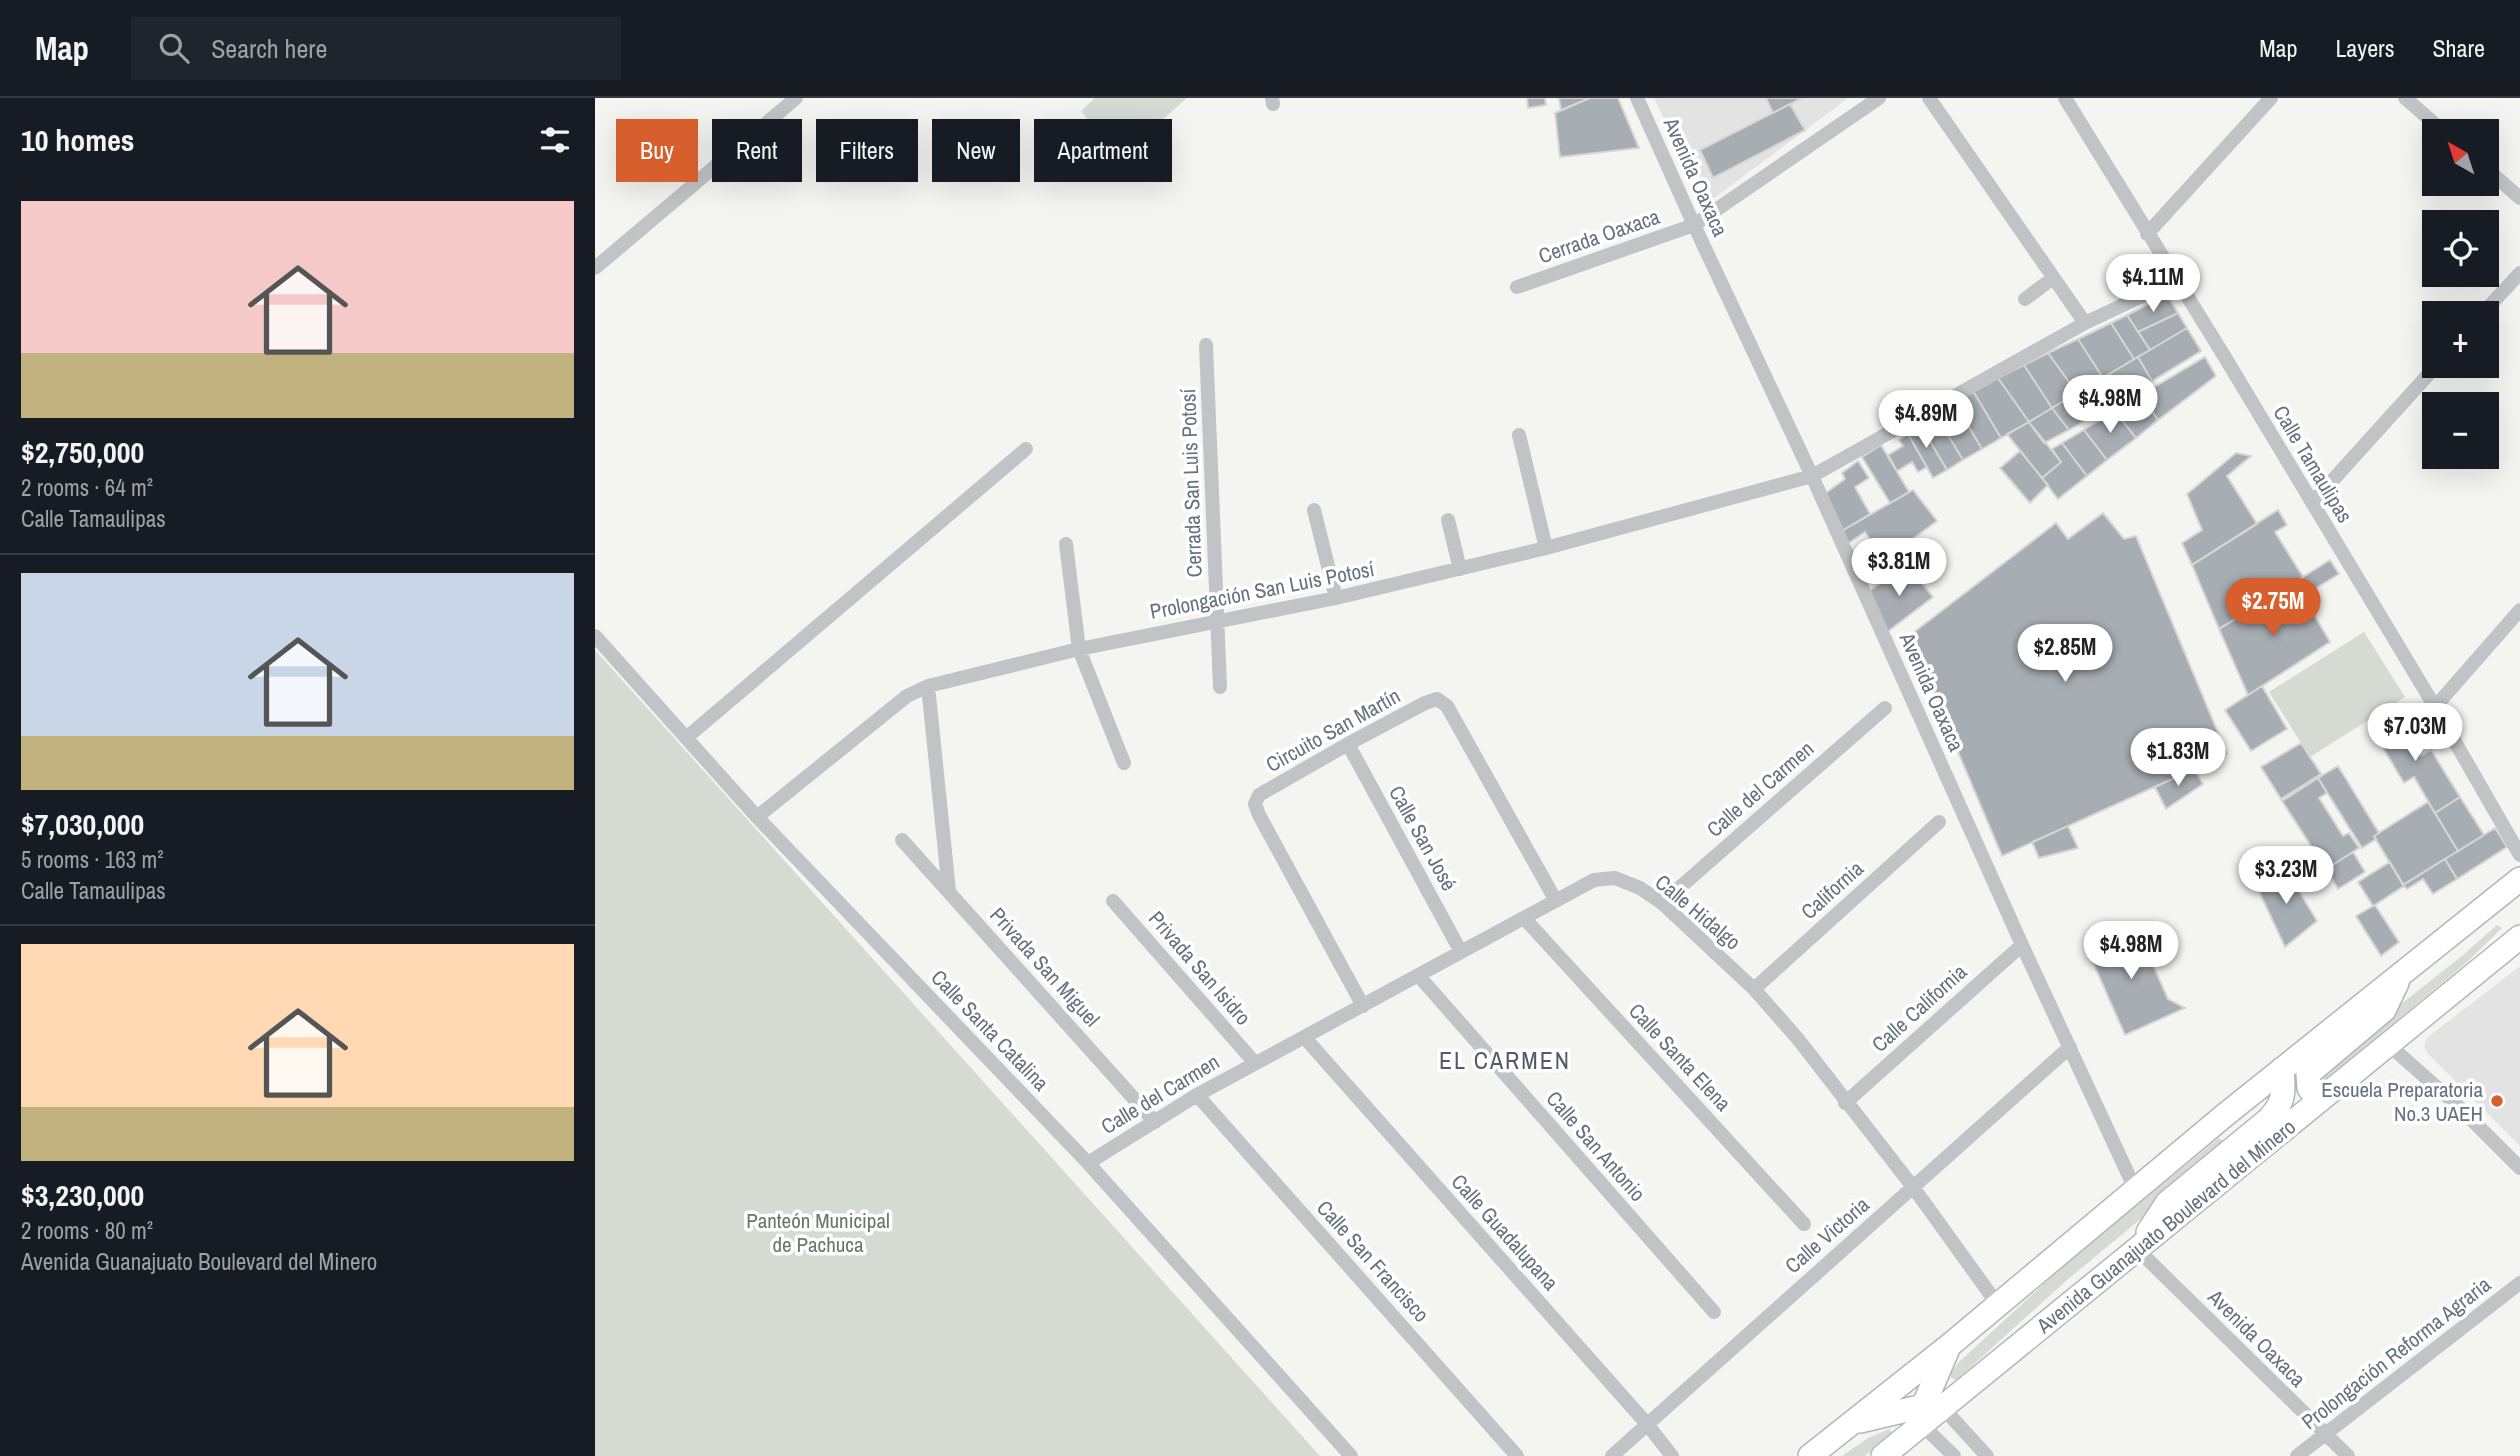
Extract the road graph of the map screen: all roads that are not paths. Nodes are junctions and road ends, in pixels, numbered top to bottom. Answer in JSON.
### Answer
{"nodes":[{"id":1,"x":796,"y":98,"type":"edge"},
{"id":2,"x":1637,"y":98,"type":"edge"},
{"id":3,"x":1879,"y":98,"type":"edge"},
{"id":4,"x":1929,"y":98,"type":"edge"},
{"id":5,"x":2064,"y":98,"type":"edge"},
{"id":6,"x":2271,"y":98,"type":"edge"},
{"id":7,"x":2405,"y":98,"type":"edge"},
{"id":8,"x":2429,"y":119,"type":"edge"},
{"id":9,"x":2499,"y":180,"type":"edge"},
{"id":10,"x":2520,"y":198,"type":"edge"},
{"id":11,"x":1694,"y":225,"type":"junction"},
{"id":12,"x":2147,"y":234,"type":"junction"},
{"id":13,"x":595,"y":268,"type":"edge"},
{"id":14,"x":2520,"y":273,"type":"edge"},
{"id":15,"x":2053,"y":278,"type":"junction"},
{"id":16,"x":2176,"y":280,"type":"junction"},
{"id":17,"x":1517,"y":287,"type":"dead end"},
{"id":18,"x":2025,"y":299,"type":"dead end"},
{"id":19,"x":2494,"y":301,"type":"edge"},
{"id":20,"x":2085,"y":323,"type":"junction"},
{"id":21,"x":1206,"y":345,"type":"dead end"},
{"id":22,"x":2425,"y":378,"type":"edge"},
{"id":23,"x":1519,"y":435,"type":"dead end"},
{"id":24,"x":1026,"y":449,"type":"dead end"},
{"id":25,"x":1812,"y":476,"type":"junction"},
{"id":26,"x":2312,"y":503,"type":"junction"},
{"id":27,"x":1314,"y":510,"type":"dead end"},
{"id":28,"x":1448,"y":520,"type":"dead end"},
{"id":29,"x":1066,"y":544,"type":"dead end"},
{"id":30,"x":1546,"y":548,"type":"junction"},
{"id":31,"x":1460,"y":569,"type":"junction"},
{"id":32,"x":1336,"y":598,"type":"junction"},
{"id":33,"x":2520,"y":610,"type":"edge"},
{"id":34,"x":1217,"y":620,"type":"junction"},
{"id":35,"x":595,"y":636,"type":"edge"},
{"id":36,"x":1079,"y":649,"type":"junction"},
{"id":37,"x":928,"y":686,"type":"junction"},
{"id":38,"x":1220,"y":687,"type":"dead end"},
{"id":39,"x":2435,"y":707,"type":"junction"},
{"id":40,"x":1885,"y":708,"type":"dead end"},
{"id":41,"x":687,"y":738,"type":"junction"},
{"id":42,"x":1348,"y":744,"type":"junction"},
{"id":43,"x":1124,"y":763,"type":"dead end"},
{"id":44,"x":757,"y":817,"type":"junction"},
{"id":45,"x":1939,"y":822,"type":"dead end"},
{"id":46,"x":902,"y":841,"type":"dead end"},
{"id":47,"x":2520,"y":855,"type":"edge"},
{"id":48,"x":2520,"y":878,"type":"edge"},
{"id":49,"x":949,"y":891,"type":"junction"},
{"id":50,"x":1113,"y":901,"type":"dead end"},
{"id":51,"x":1556,"y":901,"type":"junction"},
{"id":52,"x":1662,"y":903,"type":"junction"},
{"id":53,"x":1524,"y":918,"type":"junction"},
{"id":54,"x":2520,"y":937,"type":"edge"},
{"id":55,"x":2022,"y":945,"type":"junction"},
{"id":56,"x":1461,"y":952,"type":"junction"},
{"id":57,"x":2402,"y":974,"type":"junction"},
{"id":58,"x":1418,"y":975,"type":"junction"},
{"id":59,"x":1754,"y":989,"type":"junction"},
{"id":60,"x":1363,"y":1006,"type":"junction"},
{"id":61,"x":1305,"y":1038,"type":"junction"},
{"id":62,"x":2389,"y":1045,"type":"junction"},
{"id":63,"x":2070,"y":1047,"type":"junction"},
{"id":64,"x":1255,"y":1063,"type":"junction"},
{"id":65,"x":2274,"y":1089,"type":"junction"},
{"id":66,"x":1197,"y":1095,"type":"junction"},
{"id":67,"x":2321,"y":1096,"type":"junction"},
{"id":68,"x":1845,"y":1103,"type":"junction"},
{"id":69,"x":2225,"y":1115,"type":"junction"},
{"id":70,"x":1156,"y":1122,"type":"junction"},
{"id":71,"x":2235,"y":1148,"type":"junction"},
{"id":72,"x":1088,"y":1163,"type":"junction"},
{"id":73,"x":2520,"y":1168,"type":"edge"},
{"id":74,"x":1913,"y":1187,"type":"junction"},
{"id":75,"x":2135,"y":1189,"type":"junction"},
{"id":76,"x":1804,"y":1224,"type":"dead end"},
{"id":77,"x":2137,"y":1249,"type":"junction"},
{"id":78,"x":2520,"y":1283,"type":"edge"},
{"id":79,"x":1999,"y":1305,"type":"junction"},
{"id":80,"x":1714,"y":1312,"type":"dead end"},
{"id":81,"x":1950,"y":1345,"type":"junction"},
{"id":82,"x":1928,"y":1412,"type":"junction"},
{"id":83,"x":1851,"y":1423,"type":"junction"},
{"id":84,"x":1647,"y":1424,"type":"junction"},
{"id":85,"x":2325,"y":1434,"type":"junction"},
{"id":86,"x":1351,"y":1456,"type":"edge"},
{"id":87,"x":1517,"y":1456,"type":"edge"},
{"id":88,"x":1612,"y":1456,"type":"edge"},
{"id":89,"x":1672,"y":1456,"type":"edge"},
{"id":90,"x":1810,"y":1456,"type":"edge"},
{"id":91,"x":1883,"y":1456,"type":"edge"},
{"id":92,"x":1954,"y":1456,"type":"edge"},
{"id":93,"x":1987,"y":1456,"type":"edge"},
{"id":94,"x":2297,"y":1456,"type":"edge"},
{"id":95,"x":2348,"y":1456,"type":"edge"}],
"edges":[{"from":1,"to":13,"type":"street"},
{"from":2,"to":11,"type":"street","name":"Avenida Oaxaca"},
{"from":3,"to":11,"type":"street","name":"Cerrada Oaxaca"},
{"from":4,"to":15,"type":"street"},
{"from":5,"to":12,"type":"street","name":"Calle Tamaulipas"},
{"from":6,"to":12,"type":"street"},
{"from":7,"to":8,"type":"street"},
{"from":9,"to":10,"type":"street"},
{"from":11,"to":17,"type":"street","name":"Cerrada Oaxaca"},
{"from":11,"to":25,"type":"street","name":"Avenida Oaxaca"},
{"from":12,"to":16,"type":"street","name":"Calle Tamaulipas"},
{"from":14,"to":19,"type":"street"},
{"from":15,"to":18,"type":"street"},
{"from":15,"to":20,"type":"street"},
{"from":16,"to":20,"type":"street","name":"Prolongación San Luis Potosí"},
{"from":16,"to":26,"type":"street","name":"Calle Tamaulipas"},
{"from":20,"to":25,"type":"street","name":"Prolongación San Luis Potosí"},
{"from":21,"to":34,"type":"street","name":"Cerrada San Luis Potosí"},
{"from":22,"to":26,"type":"street"},
{"from":23,"to":30,"type":"street"},
{"from":24,"to":41,"type":"street"},
{"from":25,"to":30,"type":"street","name":"Prolongación San Luis Potosí"},
{"from":25,"to":55,"type":"street","name":"Avenida Oaxaca"},
{"from":26,"to":39,"type":"street","name":"Calle Tamaulipas"},
{"from":27,"to":32,"type":"street"},
{"from":28,"to":31,"type":"street"},
{"from":29,"to":36,"type":"street"},
{"from":30,"to":31,"type":"street","name":"Prolongación San Luis Potosí"},
{"from":31,"to":32,"type":"street","name":"Prolongación San Luis Potosí"},
{"from":32,"to":34,"type":"street","name":"Prolongación San Luis Potosí"},
{"from":33,"to":39,"type":"street"},
{"from":34,"to":36,"type":"street","name":"Prolongación San Luis Potosí"},
{"from":34,"to":38,"type":"street","name":"Cerrada San Luis Potosí"},
{"from":35,"to":41,"type":"street","name":"Calle Santa Catalina"},
{"from":36,"to":37,"type":"street","name":"Prolongación San Luis Potosí"},
{"from":36,"to":43,"type":"street"},
{"from":37,"to":44,"type":"street","name":"Prolongación San Luis Potosí"},
{"from":37,"to":49,"type":"street"},
{"from":39,"to":47,"type":"street","name":"Calle Tamaulipas"},
{"from":40,"to":52,"type":"street","name":"Calle del Carmen"},
{"from":41,"to":44,"type":"street","name":"Calle Santa Catalina"},
{"from":42,"to":51,"type":"street","name":"Circuito San Martín"},
{"from":42,"to":56,"type":"street","name":"Calle San José"},
{"from":42,"to":60,"type":"street","name":"Circuito San Martín"},
{"from":44,"to":72,"type":"street","name":"Calle Santa Catalina"},
{"from":45,"to":59,"type":"street","name":"California"},
{"from":46,"to":49,"type":"street","name":"Privada San Miguel"},
{"from":48,"to":57,"type":"main road"},
{"from":49,"to":70,"type":"street","name":"Privada San Miguel"},
{"from":50,"to":64,"type":"street","name":"Privada San Isidro"},
{"from":51,"to":52,"type":"street","name":"Calle Hidalgo"},
{"from":51,"to":53,"type":"street","name":"Calle Hidalgo"},
{"from":52,"to":59,"type":"street","name":"Calle Hidalgo"},
{"from":53,"to":56,"type":"street","name":"Calle Hidalgo"},
{"from":53,"to":76,"type":"street","name":"Calle Santa Elena"},
{"from":54,"to":62,"type":"main road","name":"Avenida Guanajuato Boulevard del Minero"},
{"from":55,"to":63,"type":"street","name":"Avenida Oaxaca"},
{"from":55,"to":68,"type":"street","name":"Calle California"},
{"from":56,"to":58,"type":"street","name":"Calle Hidalgo"},
{"from":57,"to":65,"type":"main road"},
{"from":57,"to":67,"type":"main road"},
{"from":58,"to":60,"type":"street","name":"Calle Hidalgo"},
{"from":58,"to":80,"type":"street","name":"Calle San Antonio"},
{"from":59,"to":68,"type":"street","name":"Calle Hidalgo"},
{"from":60,"to":61,"type":"street","name":"Calle Hidalgo"},
{"from":61,"to":64,"type":"street","name":"Calle Hidalgo"},
{"from":61,"to":84,"type":"street","name":"Calle Guadalupana"},
{"from":62,"to":67,"type":"main road","name":"Avenida Guanajuato Boulevard del Minero"},
{"from":62,"to":73,"type":"street"},
{"from":63,"to":74,"type":"street","name":"Calle Victoria"},
{"from":63,"to":75,"type":"street","name":"Avenida Oaxaca"},
{"from":64,"to":66,"type":"street","name":"Calle del Carmen"},
{"from":65,"to":67,"type":"main road"},
{"from":65,"to":69,"type":"main road"},
{"from":65,"to":71,"type":"main road"},
{"from":66,"to":70,"type":"street","name":"Calle del Carmen"},
{"from":66,"to":87,"type":"street","name":"Calle San Francisco"},
{"from":67,"to":77,"type":"main road","name":"Avenida Guanajuato Boulevard del Minero"},
{"from":68,"to":74,"type":"street","name":"Calle Hidalgo"},
{"from":69,"to":71,"type":"main road"},
{"from":69,"to":75,"type":"main road"},
{"from":70,"to":72,"type":"street","name":"Calle del Carmen"},
{"from":71,"to":77,"type":"main road"},
{"from":72,"to":86,"type":"street","name":"Calle Santa Catalina"},
{"from":74,"to":79,"type":"street","name":"Calle Hidalgo"},
{"from":74,"to":84,"type":"street","name":"Calle Victoria"},
{"from":75,"to":79,"type":"main road"},
{"from":77,"to":82,"type":"main road","name":"Avenida Guanajuato Boulevard del Minero"},
{"from":77,"to":85,"type":"street","name":"Avenida Oaxaca"},
{"from":78,"to":85,"type":"street","name":"Prolongación Reforma Agraria"},
{"from":79,"to":81,"type":"main road"},
{"from":81,"to":82,"type":"main road"},
{"from":81,"to":83,"type":"main road"},
{"from":82,"to":83,"type":"main road"},
{"from":82,"to":91,"type":"main road","name":"Avenida Guanajuato Boulevard del Minero"},
{"from":82,"to":92,"type":"street"},
{"from":82,"to":93,"type":"street"},
{"from":83,"to":90,"type":"main road"},
{"from":84,"to":88,"type":"street","name":"Calle Victoria"},
{"from":84,"to":89,"type":"street","name":"Calle Guadalupana"},
{"from":85,"to":94,"type":"street","name":"Prolongación Reforma Agraria"},
{"from":85,"to":95,"type":"street","name":"Avenida Oaxaca"}]}
